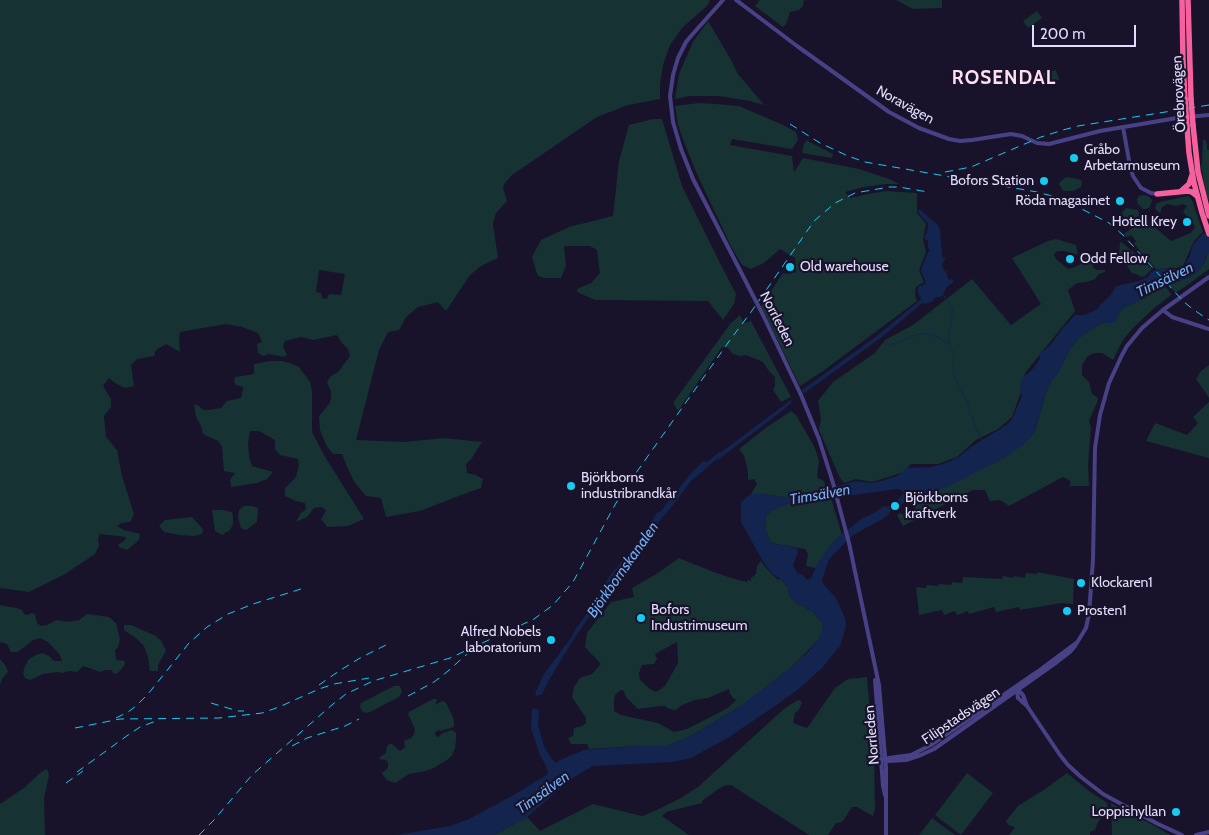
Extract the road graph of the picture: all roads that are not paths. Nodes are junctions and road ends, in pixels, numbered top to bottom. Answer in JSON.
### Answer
{"nodes":[{"id":1,"x":723,"y":0,"type":"edge"},
{"id":2,"x":736,"y":0,"type":"edge"},
{"id":3,"x":1182,"y":0,"type":"edge"},
{"id":4,"x":1188,"y":0,"type":"edge"},
{"id":5,"x":1188,"y":99,"type":"junction"},
{"id":6,"x":1209,"y":115,"type":"edge"},
{"id":7,"x":1190,"y":126,"type":"junction"},
{"id":8,"x":1123,"y":127,"type":"junction"},
{"id":9,"x":1192,"y":173,"type":"junction"},
{"id":10,"x":1181,"y":191,"type":"junction"},
{"id":11,"x":1157,"y":194,"type":"joint"},
{"id":12,"x":1200,"y":196,"type":"junction"},
{"id":13,"x":1209,"y":202,"type":"edge"},
{"id":14,"x":1209,"y":216,"type":"edge"},
{"id":15,"x":1209,"y":234,"type":"edge"},
{"id":16,"x":1209,"y":277,"type":"edge"},
{"id":17,"x":1163,"y":310,"type":"junction"},
{"id":18,"x":1209,"y":329,"type":"edge"},
{"id":19,"x":1015,"y":689,"type":"junction"},
{"id":20,"x":884,"y":760,"type":"junction"},
{"id":21,"x":1209,"y":832,"type":"edge"},
{"id":22,"x":886,"y":835,"type":"edge"},
{"id":23,"x":1182,"y":835,"type":"edge"},
{"id":24,"x":1196,"y":835,"type":"edge"}],
"edges":[{"from":1,"to":20,"type":"street","name":"Norrleden"},
{"from":2,"to":8,"type":"street","name":"Noravägen"},
{"from":3,"to":5,"type":"highway","name":"Örebrovägen"},
{"from":4,"to":5,"type":"highway","name":"Örebrovägen"},
{"from":5,"to":7,"type":"highway","name":"Örebrovägen","bridge":true},
{"from":6,"to":8,"type":"street","name":"Noravägen"},
{"from":7,"to":9,"type":"highway","name":"Örebrovägen"},
{"from":7,"to":12,"type":"highway","name":"Örebrovägen"},
{"from":8,"to":11,"type":"street"},
{"from":9,"to":10,"type":"highway"},
{"from":9,"to":12,"type":"highway","name":"Örebrovägen"},
{"from":10,"to":11,"type":"highway"},
{"from":10,"to":12,"type":"highway"},
{"from":12,"to":13,"type":"highway"},
{"from":12,"to":14,"type":"highway","name":"Örebrovägen"},
{"from":12,"to":15,"type":"highway","name":"Örebrovägen"},
{"from":16,"to":17,"type":"street","name":"Filipstadsvägen"},
{"from":17,"to":18,"type":"street"},
{"from":17,"to":19,"type":"street","name":"Filipstadsvägen"},
{"from":19,"to":20,"type":"street","name":"Filipstadsvägen"},
{"from":19,"to":23,"type":"street"},
{"from":20,"to":22,"type":"street","name":"Norrleden"},
{"from":21,"to":24,"type":"street"}]}
